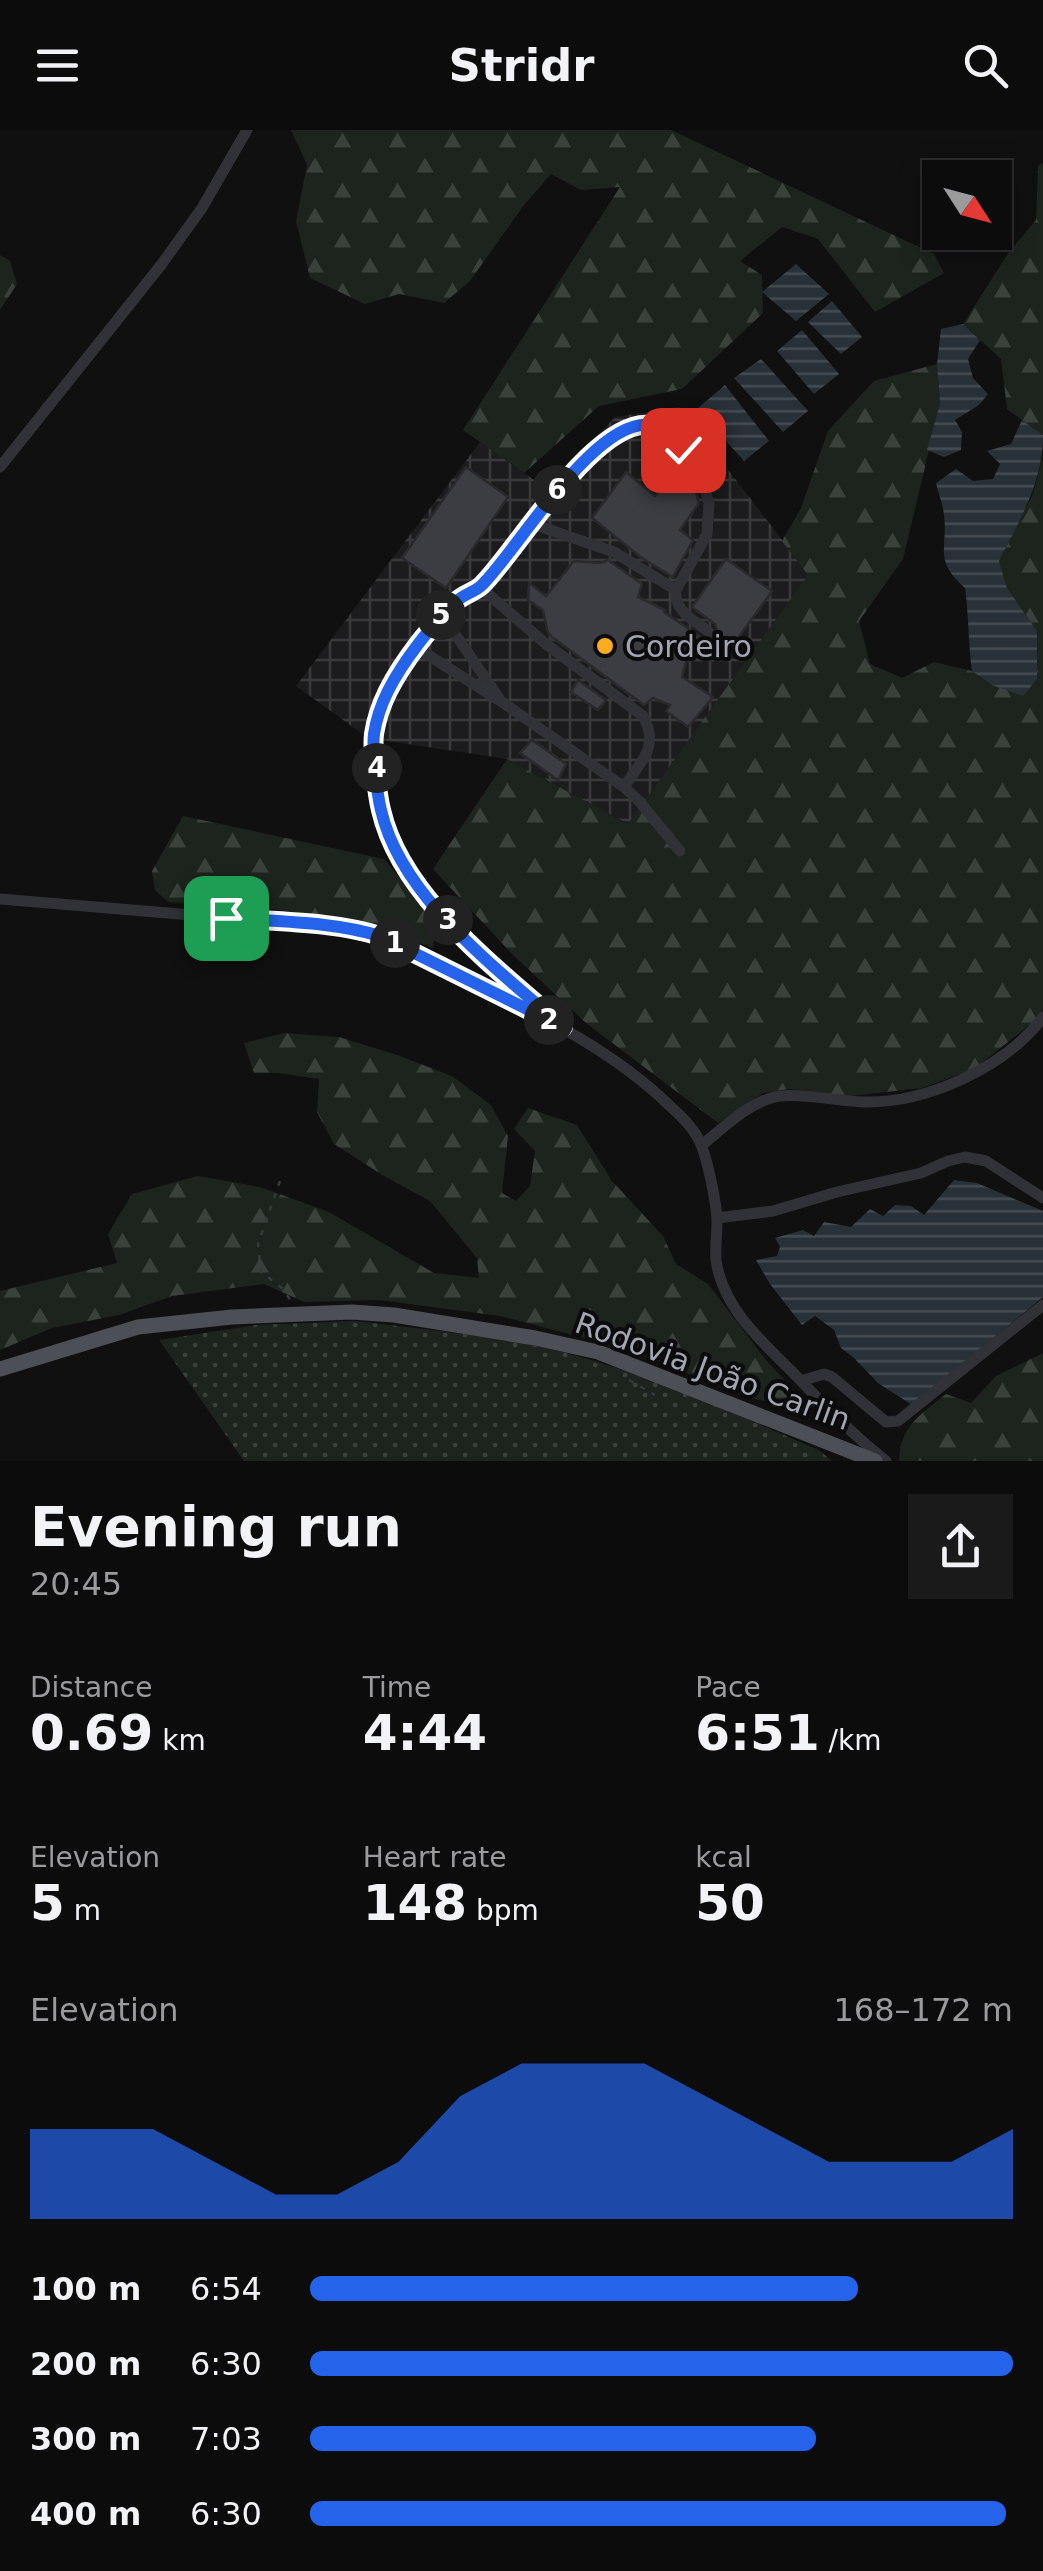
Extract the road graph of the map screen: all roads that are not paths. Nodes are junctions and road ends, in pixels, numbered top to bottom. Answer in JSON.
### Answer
{"nodes":[{"id":1,"x":247,"y":130,"type":"edge"},
{"id":2,"x":0,"y":467,"type":"edge"},
{"id":3,"x":533,"y":524,"type":"junction"},
{"id":4,"x":480,"y":587,"type":"junction"},
{"id":5,"x":676,"y":590,"type":"junction"},
{"id":6,"x":442,"y":614,"type":"junction"},
{"id":7,"x":709,"y":632,"type":"dead end"},
{"id":8,"x":416,"y":648,"type":"junction"},
{"id":9,"x":502,"y":702,"type":"junction"},
{"id":10,"x":624,"y":788,"type":"junction"},
{"id":11,"x":680,"y":850,"type":"dead end"},
{"id":12,"x":0,"y":898,"type":"edge"},
{"id":13,"x":1043,"y":1018,"type":"edge"},
{"id":14,"x":563,"y":1027,"type":"junction"},
{"id":15,"x":702,"y":1146,"type":"junction"},
{"id":16,"x":1043,"y":1198,"type":"edge"},
{"id":17,"x":717,"y":1218,"type":"junction"},
{"id":18,"x":1043,"y":1305,"type":"edge"},
{"id":19,"x":0,"y":1369,"type":"edge"},
{"id":20,"x":801,"y":1381,"type":"junction"},
{"id":21,"x":876,"y":1461,"type":"edge"},
{"id":22,"x":886,"y":1461,"type":"edge"}],
"edges":[{"from":1,"to":2,"type":"street"},
{"from":3,"to":4,"type":"street"},
{"from":3,"to":5,"type":"street"},
{"from":3,"to":5,"type":"street"},
{"from":4,"to":6,"type":"street"},
{"from":4,"to":10,"type":"street"},
{"from":5,"to":7,"type":"street"},
{"from":6,"to":8,"type":"street"},
{"from":6,"to":9,"type":"street"},
{"from":8,"to":9,"type":"street"},
{"from":8,"to":14,"type":"street"},
{"from":9,"to":10,"type":"street"},
{"from":10,"to":11,"type":"street"},
{"from":12,"to":14,"type":"street"},
{"from":13,"to":15,"type":"street"},
{"from":14,"to":15,"type":"street"},
{"from":15,"to":17,"type":"street"},
{"from":16,"to":17,"type":"street"},
{"from":17,"to":20,"type":"street"},
{"from":18,"to":20,"type":"street"},
{"from":19,"to":21,"type":"main road","name":"Rodovia João Carlin"},
{"from":20,"to":22,"type":"street"}]}
